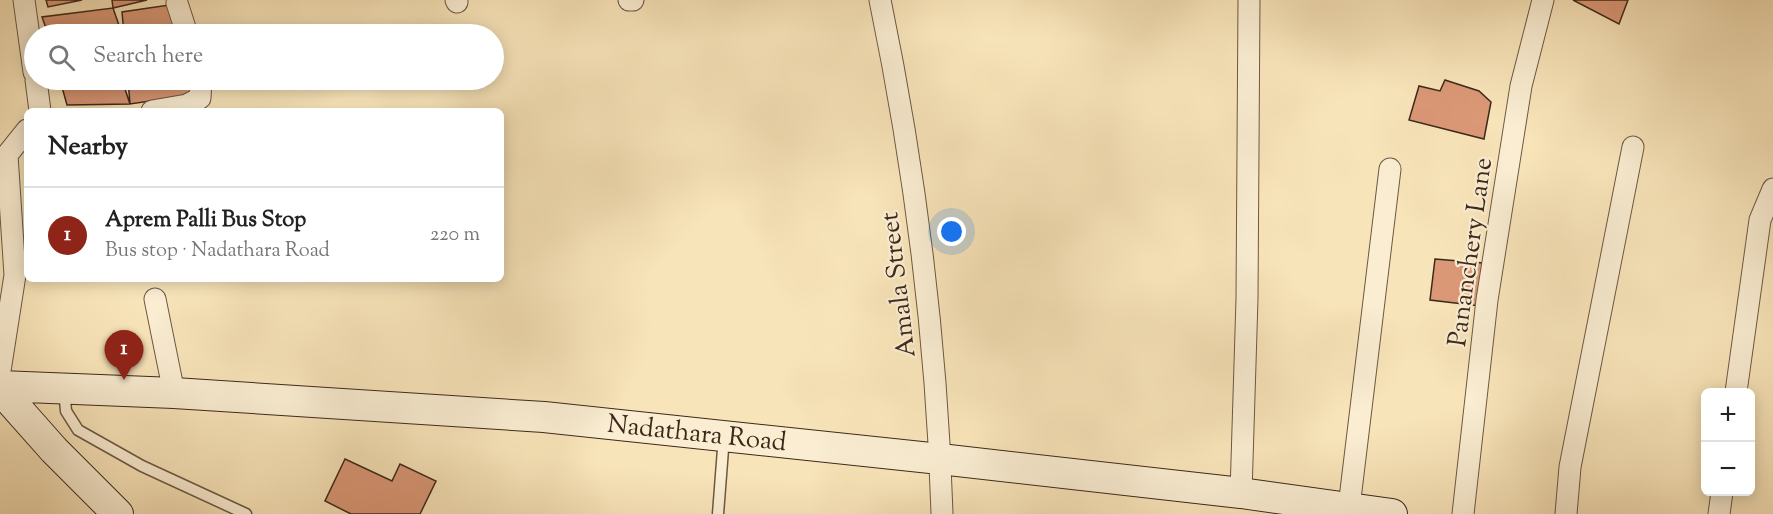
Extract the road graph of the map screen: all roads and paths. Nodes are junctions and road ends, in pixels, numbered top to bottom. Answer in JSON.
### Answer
{"nodes":[{"id":1,"x":24,"y":0,"type":"edge"},
{"id":2,"x":880,"y":0,"type":"edge"},
{"id":3,"x":1249,"y":0,"type":"edge"},
{"id":4,"x":1543,"y":0,"type":"edge"},
{"id":5,"x":177,"y":3,"type":"dead end"},
{"id":6,"x":27,"y":24,"type":"edge"},
{"id":7,"x":184,"y":24,"type":"edge"},
{"id":8,"x":37,"y":90,"type":"edge"},
{"id":9,"x":200,"y":90,"type":"edge"},
{"id":10,"x":40,"y":108,"type":"edge"},
{"id":11,"x":170,"y":108,"type":"edge"},
{"id":12,"x":24,"y":134,"type":"edge"},
{"id":13,"x":1633,"y":147,"type":"dead end"},
{"id":14,"x":1390,"y":169,"type":"dead end"},
{"id":15,"x":1773,"y":189,"type":"edge"},
{"id":16,"x":155,"y":299,"type":"dead end"},
{"id":17,"x":0,"y":371,"type":"edge"},
{"id":18,"x":0,"y":388,"type":"edge"},
{"id":19,"x":1737,"y":388,"type":"edge"},
{"id":20,"x":64,"y":389,"type":"junction"},
{"id":21,"x":174,"y":393,"type":"junction"},
{"id":22,"x":724,"y":435,"type":"junction"},
{"id":23,"x":940,"y":459,"type":"junction"},
{"id":24,"x":1241,"y":493,"type":"junction"},
{"id":25,"x":1721,"y":496,"type":"edge"},
{"id":26,"x":1297,"y":507,"type":"edge"},
{"id":27,"x":1349,"y":507,"type":"junction"},
{"id":28,"x":118,"y":514,"type":"edge"},
{"id":29,"x":246,"y":514,"type":"edge"},
{"id":30,"x":718,"y":514,"type":"edge"},
{"id":31,"x":942,"y":514,"type":"edge"},
{"id":32,"x":1392,"y":514,"type":"edge"},
{"id":33,"x":1463,"y":514,"type":"edge"},
{"id":34,"x":1566,"y":514,"type":"edge"},
{"id":35,"x":1719,"y":514,"type":"edge"}],
"edges":[{"from":1,"to":6,"type":"street"},
{"from":2,"to":23,"type":"street","name":"Amala Street"},
{"from":3,"to":24,"type":"street"},
{"from":4,"to":33,"type":"street","name":"Pananchery Lane"},
{"from":5,"to":7,"type":"street"},
{"from":8,"to":10,"type":"street"},
{"from":9,"to":11,"type":"street"},
{"from":12,"to":17,"type":"street"},
{"from":13,"to":34,"type":"street"},
{"from":14,"to":27,"type":"street"},
{"from":15,"to":19,"type":"street"},
{"from":16,"to":21,"type":"street"},
{"from":18,"to":20,"type":"main road","name":"Nadathara Road"},
{"from":18,"to":28,"type":"main road"},
{"from":20,"to":21,"type":"main road","name":"Nadathara Road"},
{"from":20,"to":29,"type":"lane"},
{"from":21,"to":22,"type":"main road","name":"Nadathara Road"},
{"from":22,"to":23,"type":"main road","name":"Nadathara Road"},
{"from":22,"to":30,"type":"lane"},
{"from":23,"to":24,"type":"main road","name":"Nadathara Road"},
{"from":23,"to":31,"type":"street","name":"Amala Street"},
{"from":24,"to":26,"type":"main road","name":"Nadathara Road"},
{"from":25,"to":35,"type":"street"},
{"from":26,"to":27,"type":"main road","name":"Nadathara Road"},
{"from":27,"to":32,"type":"main road","name":"Nadathara Road"}]}
